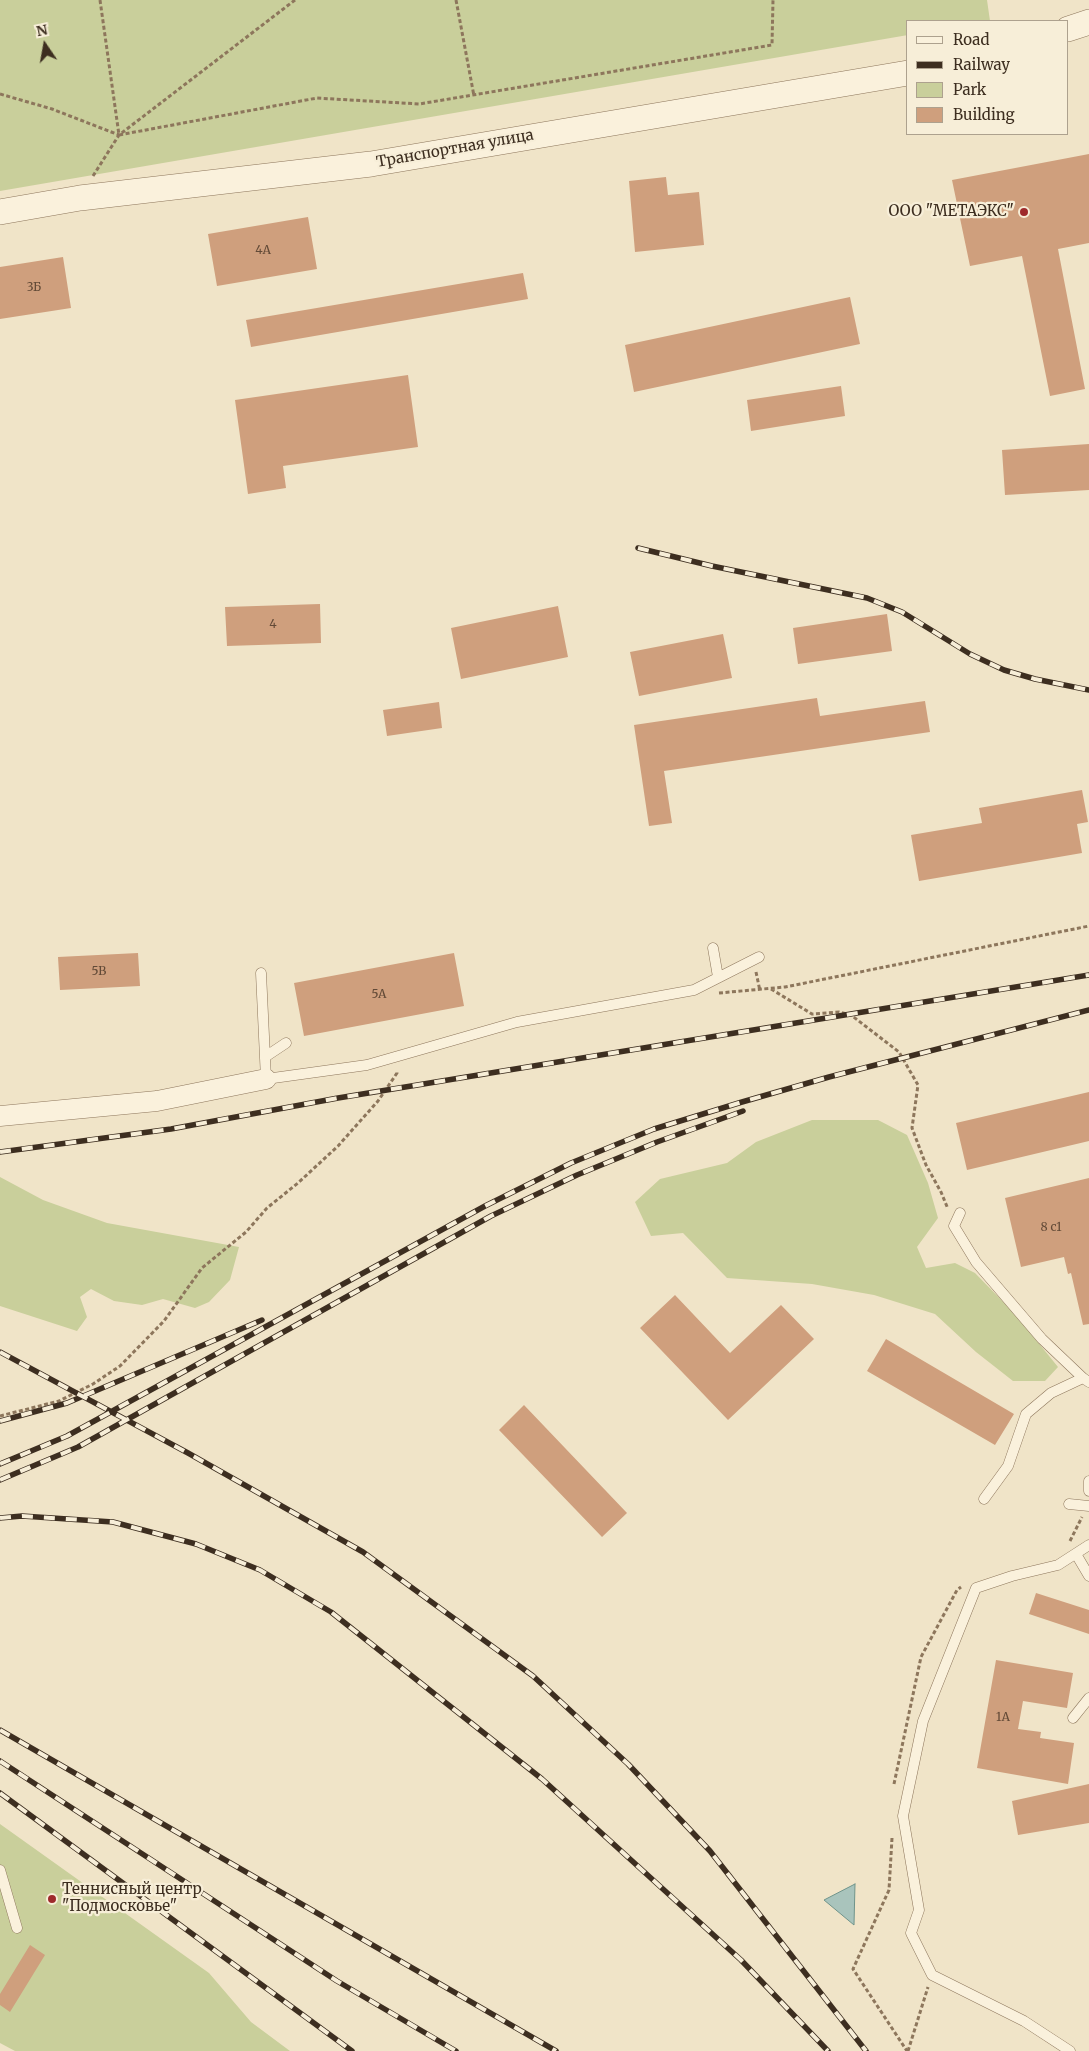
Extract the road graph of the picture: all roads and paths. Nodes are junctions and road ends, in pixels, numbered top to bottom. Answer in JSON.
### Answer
{"nodes":[{"id":1,"x":100,"y":0,"type":"edge"},
{"id":2,"x":295,"y":0,"type":"edge"},
{"id":3,"x":456,"y":0,"type":"edge"},
{"id":4,"x":773,"y":0,"type":"edge"},
{"id":5,"x":1089,"y":22,"type":"edge"},
{"id":6,"x":1069,"y":29,"type":"edge"},
{"id":7,"x":906,"y":73,"type":"edge"},
{"id":8,"x":0,"y":94,"type":"edge"},
{"id":9,"x":474,"y":96,"type":"junction"},
{"id":10,"x":119,"y":135,"type":"junction"},
{"id":11,"x":80,"y":198,"type":"junction"},
{"id":12,"x":0,"y":212,"type":"edge"},
{"id":13,"x":1089,"y":926,"type":"edge"},
{"id":14,"x":713,"y":948,"type":"dead end"},
{"id":15,"x":759,"y":957,"type":"dead end"},
{"id":16,"x":261,"y":973,"type":"dead end"},
{"id":17,"x":718,"y":977,"type":"junction"},
{"id":18,"x":770,"y":989,"type":"junction"},
{"id":19,"x":694,"y":990,"type":"junction"},
{"id":20,"x":286,"y":1043,"type":"dead end"},
{"id":21,"x":397,"y":1056,"type":"junction"},
{"id":22,"x":265,"y":1057,"type":"junction"},
{"id":23,"x":266,"y":1079,"type":"junction"},
{"id":24,"x":0,"y":1116,"type":"edge"},
{"id":25,"x":960,"y":1213,"type":"dead end"},
{"id":26,"x":954,"y":1226,"type":"junction"},
{"id":27,"x":1086,"y":1380,"type":"edge"},
{"id":28,"x":0,"y":1416,"type":"edge"},
{"id":29,"x":1089,"y":1481,"type":"edge"},
{"id":30,"x":1089,"y":1491,"type":"edge"},
{"id":31,"x":984,"y":1499,"type":"dead end"},
{"id":32,"x":1069,"y":1504,"type":"dead end"},
{"id":33,"x":1089,"y":1506,"type":"edge"},
{"id":34,"x":1089,"y":1546,"type":"edge"},
{"id":35,"x":1076,"y":1554,"type":"junction"},
{"id":36,"x":1089,"y":1576,"type":"edge"},
{"id":37,"x":1089,"y":1698,"type":"edge"},
{"id":38,"x":1073,"y":1718,"type":"dead end"},
{"id":39,"x":0,"y":1870,"type":"edge"},
{"id":40,"x":17,"y":1928,"type":"dead end"},
{"id":41,"x":932,"y":1975,"type":"junction"},
{"id":42,"x":908,"y":2051,"type":"edge"},
{"id":43,"x":1070,"y":2051,"type":"edge"}],
"edges":[{"from":1,"to":10,"type":"path"},
{"from":2,"to":10,"type":"path"},
{"from":3,"to":9,"type":"path"},
{"from":4,"to":9,"type":"path"},
{"from":5,"to":6,"type":"street"},
{"from":7,"to":11,"type":"street","name":"Транспортная улица"},
{"from":8,"to":10,"type":"path"},
{"from":9,"to":10,"type":"path"},
{"from":10,"to":11,"type":"path"},
{"from":11,"to":12,"type":"street","name":"Транспортная улица"},
{"from":13,"to":18,"type":"path"},
{"from":14,"to":17,"type":"lane"},
{"from":15,"to":17,"type":"lane"},
{"from":16,"to":22,"type":"lane"},
{"from":17,"to":19,"type":"lane"},
{"from":18,"to":19,"type":"path"},
{"from":18,"to":26,"type":"path"},
{"from":19,"to":21,"type":"lane"},
{"from":20,"to":22,"type":"lane"},
{"from":21,"to":23,"type":"lane"},
{"from":21,"to":28,"type":"path"},
{"from":22,"to":23,"type":"lane"},
{"from":23,"to":24,"type":"street"},
{"from":25,"to":26,"type":"lane"},
{"from":26,"to":27,"type":"lane"},
{"from":27,"to":31,"type":"lane"},
{"from":29,"to":30,"type":"lane"},
{"from":32,"to":33,"type":"lane"},
{"from":34,"to":35,"type":"lane"},
{"from":35,"to":36,"type":"lane"},
{"from":35,"to":41,"type":"lane"},
{"from":37,"to":38,"type":"lane"},
{"from":39,"to":40,"type":"lane"},
{"from":41,"to":42,"type":"path"},
{"from":41,"to":43,"type":"lane"}]}
